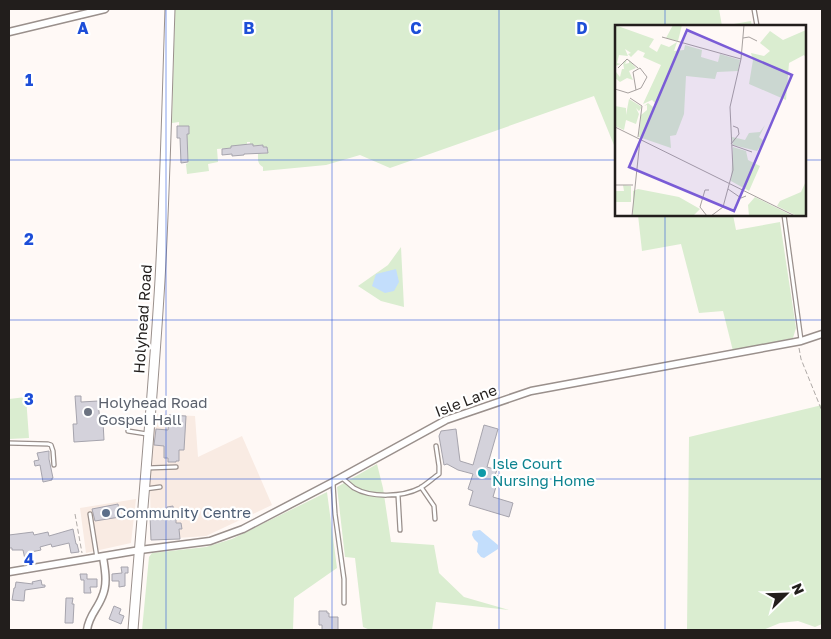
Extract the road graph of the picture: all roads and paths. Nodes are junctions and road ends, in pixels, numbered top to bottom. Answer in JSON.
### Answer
{"nodes":[{"id":1,"x":105,"y":9,"type":"edge"},
{"id":2,"x":170,"y":9,"type":"edge"},
{"id":3,"x":754,"y":9,"type":"edge"},
{"id":4,"x":757,"y":25,"type":"edge"},
{"id":5,"x":9,"y":32,"type":"edge"},
{"id":6,"x":784,"y":216,"type":"edge"},
{"id":7,"x":822,"y":334,"type":"edge"},
{"id":8,"x":801,"y":341,"type":"junction"},
{"id":9,"x":822,"y":411,"type":"edge"},
{"id":10,"x":128,"y":431,"type":"dead end"},
{"id":11,"x":149,"y":434,"type":"junction"},
{"id":12,"x":9,"y":443,"type":"edge"},
{"id":13,"x":436,"y":446,"type":"dead end"},
{"id":14,"x":54,"y":465,"type":"dead end"},
{"id":15,"x":176,"y":467,"type":"dead end"},
{"id":16,"x":146,"y":468,"type":"junction"},
{"id":17,"x":341,"y":478,"type":"junction"},
{"id":18,"x":333,"y":482,"type":"junction"},
{"id":19,"x":160,"y":487,"type":"dead end"},
{"id":20,"x":421,"y":487,"type":"junction"},
{"id":21,"x":144,"y":489,"type":"junction"},
{"id":22,"x":398,"y":495,"type":"junction"},
{"id":23,"x":75,"y":514,"type":"dead end"},
{"id":24,"x":90,"y":514,"type":"dead end"},
{"id":25,"x":435,"y":520,"type":"dead end"},
{"id":26,"x":400,"y":530,"type":"dead end"},
{"id":27,"x":140,"y":550,"type":"junction"},
{"id":28,"x":100,"y":557,"type":"junction"},
{"id":29,"x":83,"y":560,"type":"junction"},
{"id":30,"x":9,"y":572,"type":"edge"},
{"id":31,"x":344,"y":602,"type":"dead end"},
{"id":32,"x":87,"y":630,"type":"edge"},
{"id":33,"x":133,"y":630,"type":"edge"}],
"edges":[{"from":1,"to":5,"type":"street"},
{"from":2,"to":11,"type":"main road","name":"Holyhead Road"},
{"from":3,"to":4,"type":"lane"},
{"from":6,"to":8,"type":"lane"},
{"from":7,"to":8,"type":"street","name":"Isle Lane"},
{"from":8,"to":9,"type":"path"},
{"from":8,"to":17,"type":"street","name":"Isle Lane"},
{"from":10,"to":11,"type":"lane"},
{"from":11,"to":16,"type":"main road","name":"Holyhead Road"},
{"from":12,"to":14,"type":"lane"},
{"from":13,"to":20,"type":"lane"},
{"from":15,"to":16,"type":"lane"},
{"from":16,"to":21,"type":"main road","name":"Holyhead Road"},
{"from":17,"to":18,"type":"street","name":"Isle Lane"},
{"from":17,"to":22,"type":"lane"},
{"from":18,"to":27,"type":"street","name":"Isle Lane"},
{"from":18,"to":31,"type":"lane"},
{"from":19,"to":21,"type":"lane"},
{"from":20,"to":22,"type":"lane"},
{"from":20,"to":25,"type":"lane"},
{"from":21,"to":27,"type":"main road","name":"Holyhead Road"},
{"from":22,"to":26,"type":"lane"},
{"from":23,"to":29,"type":"path"},
{"from":24,"to":28,"type":"lane"},
{"from":27,"to":28,"type":"street","name":"Isle Lane"},
{"from":27,"to":33,"type":"main road","name":"Holyhead Road"},
{"from":28,"to":29,"type":"street","name":"Isle Lane"},
{"from":28,"to":32,"type":"street"},
{"from":29,"to":30,"type":"street","name":"Isle Lane"}]}
